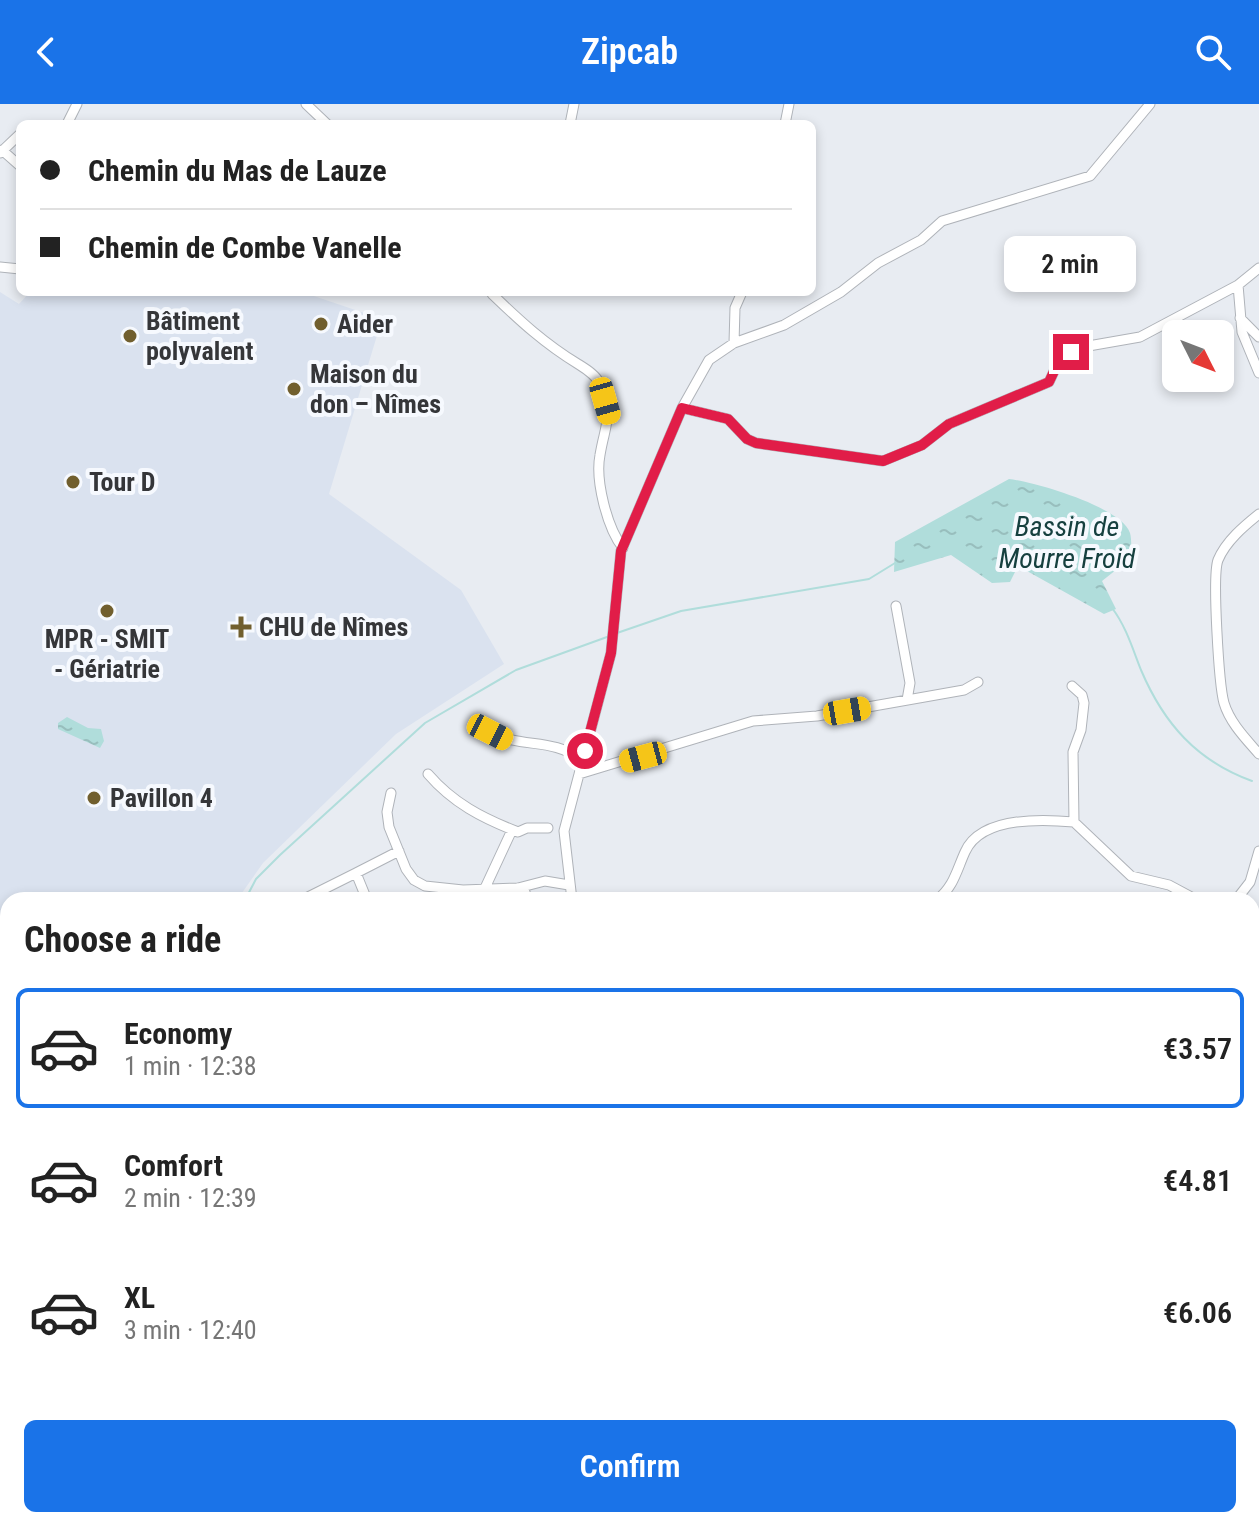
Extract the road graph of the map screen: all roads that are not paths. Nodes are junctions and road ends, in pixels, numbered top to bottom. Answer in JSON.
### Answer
{"nodes":[{"id":1,"x":306,"y":104,"type":"edge"},
{"id":2,"x":1150,"y":104,"type":"edge"},
{"id":3,"x":323,"y":120,"type":"edge"},
{"id":4,"x":16,"y":138,"type":"edge"},
{"id":5,"x":1,"y":152,"type":"edge"},
{"id":6,"x":1259,"y":268,"type":"edge"},
{"id":7,"x":1238,"y":285,"type":"junction"},
{"id":8,"x":494,"y":296,"type":"edge"},
{"id":9,"x":740,"y":296,"type":"edge"},
{"id":10,"x":1240,"y":318,"type":"junction"},
{"id":11,"x":1259,"y":337,"type":"edge"},
{"id":12,"x":734,"y":343,"type":"junction"},
{"id":13,"x":1259,"y":373,"type":"edge"},
{"id":14,"x":682,"y":408,"type":"junction"},
{"id":15,"x":1259,"y":514,"type":"edge"},
{"id":16,"x":621,"y":545,"type":"junction"},
{"id":17,"x":896,"y":606,"type":"dead end"},
{"id":18,"x":978,"y":682,"type":"dead end"},
{"id":19,"x":1072,"y":686,"type":"dead end"},
{"id":20,"x":907,"y":700,"type":"junction"},
{"id":21,"x":490,"y":732,"type":"dead end"},
{"id":22,"x":1259,"y":754,"type":"edge"},
{"id":23,"x":582,"y":760,"type":"junction"},
{"id":24,"x":428,"y":774,"type":"dead end"},
{"id":25,"x":579,"y":774,"type":"junction"},
{"id":26,"x":391,"y":793,"type":"dead end"},
{"id":27,"x":1074,"y":822,"type":"junction"},
{"id":28,"x":548,"y":828,"type":"dead end"},
{"id":29,"x":512,"y":830,"type":"junction"},
{"id":30,"x":399,"y":851,"type":"junction"},
{"id":31,"x":1259,"y":851,"type":"edge"},
{"id":32,"x":356,"y":873,"type":"junction"},
{"id":33,"x":569,"y":885,"type":"junction"},
{"id":34,"x":485,"y":888,"type":"junction"},
{"id":35,"x":518,"y":888,"type":"junction"},
{"id":36,"x":318,"y":892,"type":"edge"},
{"id":37,"x":364,"y":892,"type":"edge"},
{"id":38,"x":515,"y":892,"type":"edge"},
{"id":39,"x":525,"y":892,"type":"edge"},
{"id":40,"x":570,"y":892,"type":"edge"},
{"id":41,"x":946,"y":892,"type":"edge"},
{"id":42,"x":1182,"y":892,"type":"edge"},
{"id":43,"x":1242,"y":892,"type":"edge"}],
"edges":[{"from":1,"to":3,"type":"street"},
{"from":2,"to":12,"type":"street"},
{"from":4,"to":5,"type":"street"},
{"from":6,"to":7,"type":"street"},
{"from":7,"to":10,"type":"street"},
{"from":7,"to":14,"type":"street"},
{"from":8,"to":16,"type":"street"},
{"from":9,"to":12,"type":"street"},
{"from":10,"to":11,"type":"street"},
{"from":10,"to":13,"type":"street"},
{"from":12,"to":14,"type":"street"},
{"from":14,"to":16,"type":"street"},
{"from":15,"to":22,"type":"street"},
{"from":16,"to":23,"type":"street"},
{"from":17,"to":20,"type":"street"},
{"from":18,"to":20,"type":"street"},
{"from":19,"to":27,"type":"street"},
{"from":20,"to":25,"type":"street"},
{"from":21,"to":23,"type":"street"},
{"from":23,"to":25,"type":"street"},
{"from":24,"to":29,"type":"street"},
{"from":25,"to":33,"type":"street"},
{"from":26,"to":30,"type":"street"},
{"from":27,"to":41,"type":"street"},
{"from":27,"to":42,"type":"street"},
{"from":28,"to":29,"type":"street"},
{"from":29,"to":34,"type":"street"},
{"from":30,"to":32,"type":"street"},
{"from":30,"to":34,"type":"street"},
{"from":31,"to":43,"type":"street"},
{"from":32,"to":36,"type":"street"},
{"from":32,"to":37,"type":"street"},
{"from":33,"to":35,"type":"street"},
{"from":33,"to":40,"type":"street"},
{"from":34,"to":35,"type":"street"},
{"from":35,"to":38,"type":"street"},
{"from":35,"to":39,"type":"street"}]}
